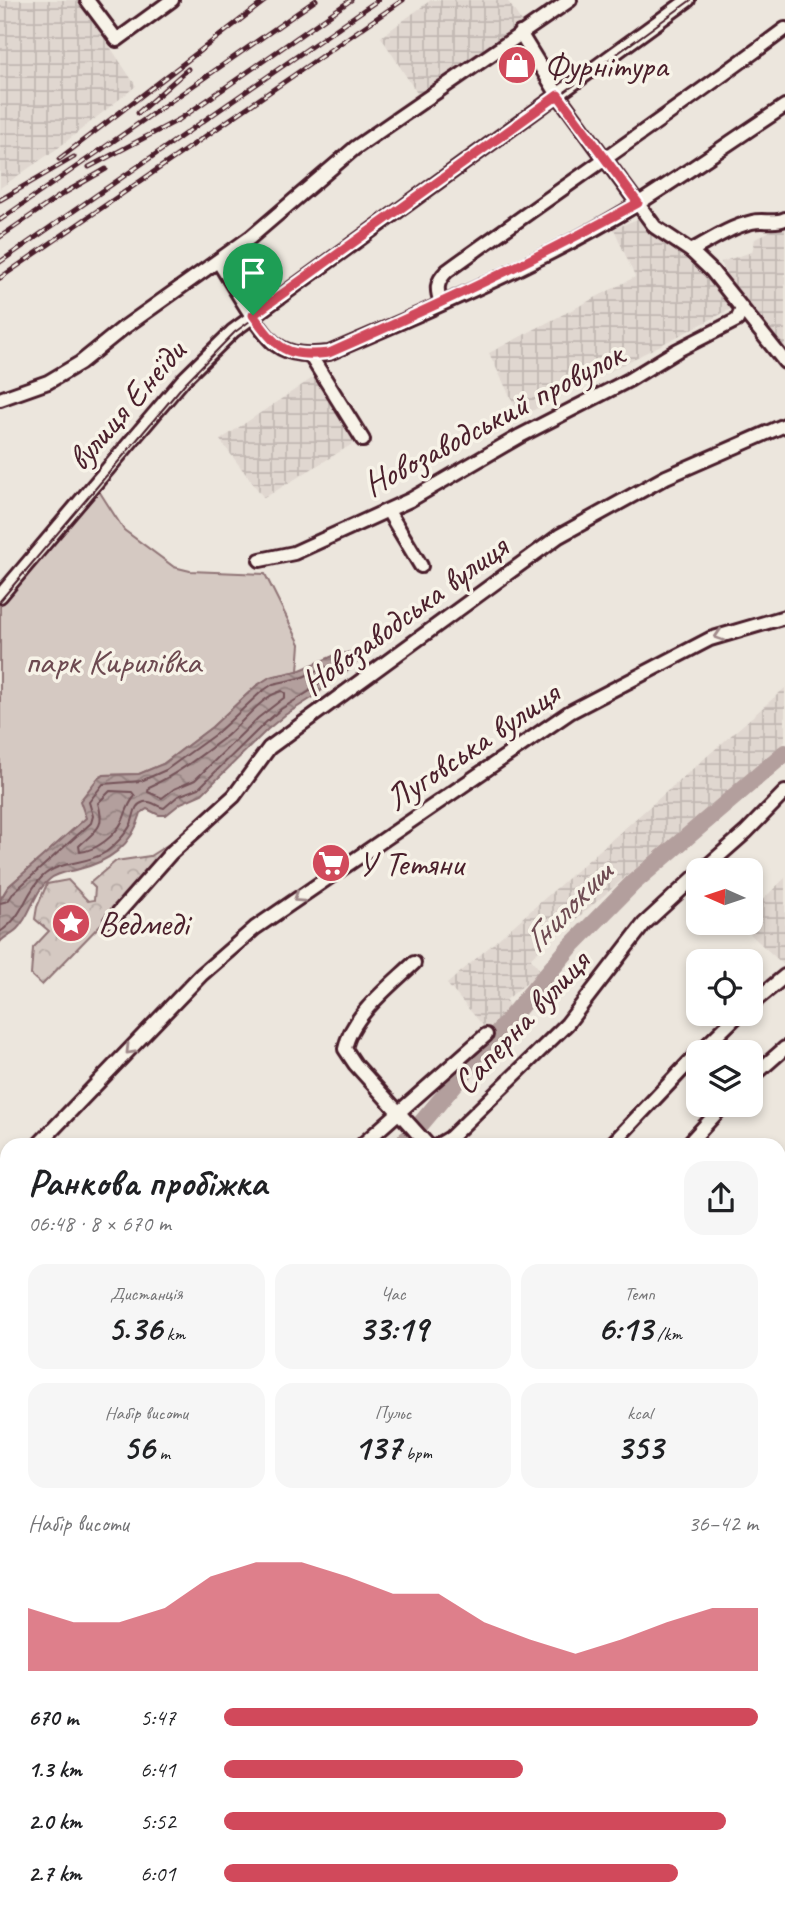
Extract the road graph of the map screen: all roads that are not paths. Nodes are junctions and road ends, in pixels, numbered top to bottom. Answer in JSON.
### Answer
{"nodes":[{"id":1,"x":87,"y":0,"type":"edge"},
{"id":2,"x":172,"y":0,"type":"edge"},
{"id":3,"x":569,"y":0,"type":"edge"},
{"id":4,"x":688,"y":0,"type":"edge"},
{"id":5,"x":785,"y":29,"type":"edge"},
{"id":6,"x":520,"y":33,"type":"junction"},
{"id":7,"x":558,"y":95,"type":"junction"},
{"id":8,"x":785,"y":106,"type":"edge"},
{"id":9,"x":605,"y":157,"type":"junction"},
{"id":10,"x":638,"y":203,"type":"junction"},
{"id":11,"x":785,"y":219,"type":"edge"},
{"id":12,"x":691,"y":251,"type":"junction"},
{"id":13,"x":218,"y":261,"type":"junction"},
{"id":14,"x":441,"y":303,"type":"junction"},
{"id":15,"x":742,"y":309,"type":"junction"},
{"id":16,"x":253,"y":315,"type":"junction"},
{"id":17,"x":310,"y":355,"type":"junction"},
{"id":18,"x":785,"y":362,"type":"edge"},
{"id":19,"x":0,"y":399,"type":"edge"},
{"id":20,"x":785,"y":425,"type":"edge"},
{"id":21,"x":363,"y":440,"type":"dead end"},
{"id":22,"x":388,"y":511,"type":"junction"},
{"id":23,"x":260,"y":560,"type":"dead end"},
{"id":24,"x":421,"y":566,"type":"dead end"},
{"id":25,"x":0,"y":596,"type":"edge"},
{"id":26,"x":785,"y":617,"type":"edge"},
{"id":27,"x":785,"y":792,"type":"edge"},
{"id":28,"x":717,"y":858,"type":"edge"},
{"id":29,"x":686,"y":885,"type":"edge"},
{"id":30,"x":111,"y":922,"type":"dead end"},
{"id":31,"x":414,"y":963,"type":"dead end"},
{"id":32,"x":785,"y":976,"type":"edge"},
{"id":33,"x":763,"y":994,"type":"edge"},
{"id":34,"x":727,"y":1026,"type":"edge"},
{"id":35,"x":486,"y":1034,"type":"dead end"},
{"id":36,"x":712,"y":1040,"type":"edge"},
{"id":37,"x":785,"y":1048,"type":"edge"},
{"id":38,"x":686,"y":1067,"type":"edge"},
{"id":39,"x":763,"y":1068,"type":"edge"},
{"id":40,"x":400,"y":1112,"type":"junction"},
{"id":41,"x":713,"y":1117,"type":"edge"},
{"id":42,"x":45,"y":1138,"type":"edge"},
{"id":43,"x":370,"y":1138,"type":"edge"},
{"id":44,"x":422,"y":1138,"type":"edge"},
{"id":45,"x":450,"y":1138,"type":"edge"},
{"id":46,"x":618,"y":1138,"type":"edge"},
{"id":47,"x":694,"y":1138,"type":"edge"}],
"edges":[{"from":1,"to":2,"type":"street"},
{"from":3,"to":6,"type":"street"},
{"from":4,"to":7,"type":"street","name":"вулиця Енеїди"},
{"from":5,"to":9,"type":"street"},
{"from":6,"to":7,"type":"street"},
{"from":6,"to":13,"type":"street"},
{"from":7,"to":9,"type":"street"},
{"from":7,"to":16,"type":"street","name":"вулиця Енеїди"},
{"from":8,"to":10,"type":"street"},
{"from":9,"to":10,"type":"street"},
{"from":9,"to":14,"type":"street"},
{"from":10,"to":12,"type":"street"},
{"from":10,"to":14,"type":"street"},
{"from":11,"to":12,"type":"street"},
{"from":12,"to":15,"type":"street"},
{"from":13,"to":16,"type":"street"},
{"from":13,"to":19,"type":"street"},
{"from":14,"to":17,"type":"street"},
{"from":15,"to":18,"type":"street"},
{"from":15,"to":22,"type":"street","name":"Новозаводський провулок"},
{"from":16,"to":17,"type":"street"},
{"from":16,"to":25,"type":"street","name":"вулиця Енеїди"},
{"from":17,"to":21,"type":"street"},
{"from":20,"to":30,"type":"street","name":"Новозаводська вулиця"},
{"from":22,"to":23,"type":"street","name":"Новозаводський провулок"},
{"from":22,"to":24,"type":"street"},
{"from":26,"to":42,"type":"street","name":"Луговська вулиця","one_way":true},
{"from":27,"to":28,"type":"street"},
{"from":29,"to":45,"type":"street","name":"Саперна вулиця"},
{"from":31,"to":40,"type":"street"},
{"from":32,"to":33,"type":"street"},
{"from":34,"to":36,"type":"street"},
{"from":35,"to":40,"type":"street"},
{"from":37,"to":39,"type":"street"},
{"from":38,"to":46,"type":"street"},
{"from":40,"to":43,"type":"street"},
{"from":40,"to":44,"type":"street"},
{"from":41,"to":47,"type":"street"}]}
